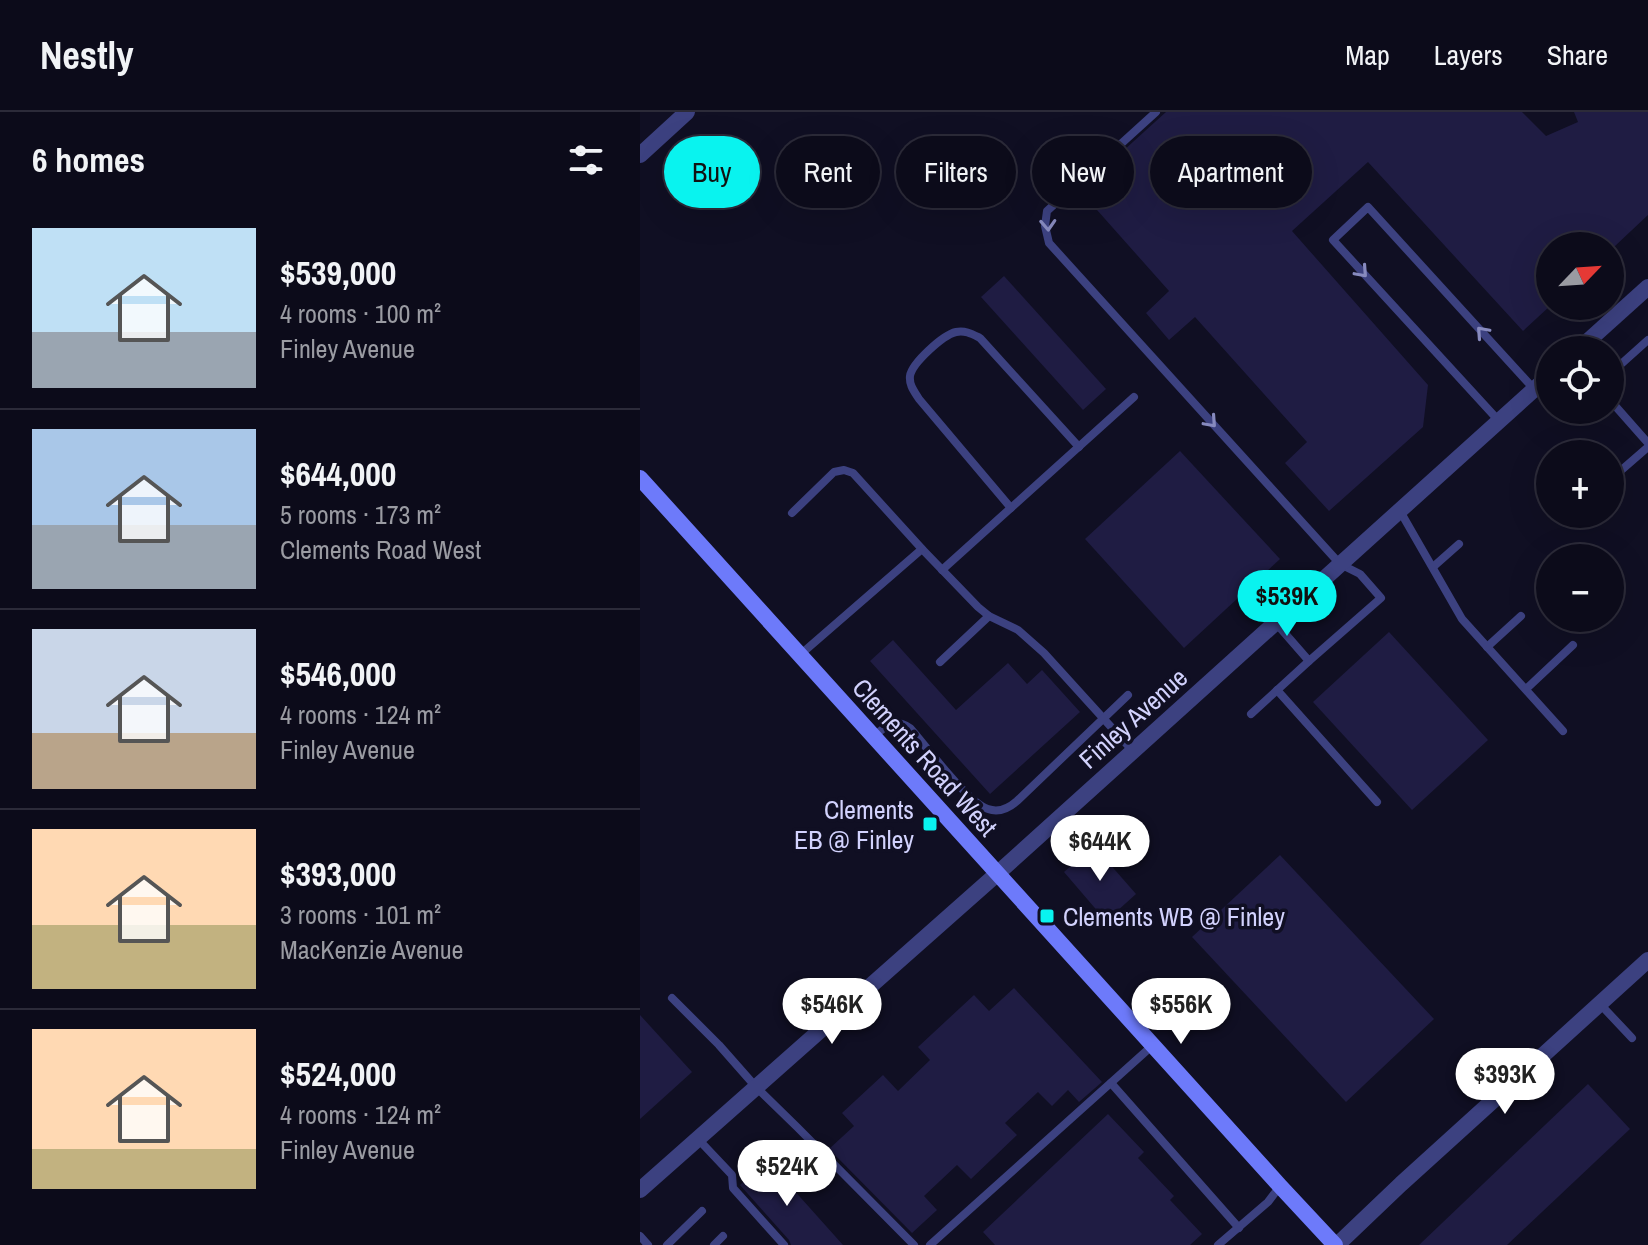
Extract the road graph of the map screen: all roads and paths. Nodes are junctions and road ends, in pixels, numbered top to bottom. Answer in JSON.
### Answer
{"nodes":[{"id":1,"x":687,"y":112,"type":"edge"},
{"id":2,"x":1156,"y":112,"type":"edge"},
{"id":3,"x":640,"y":155,"type":"edge"},
{"id":4,"x":1648,"y":287,"type":"edge"},
{"id":5,"x":1594,"y":336,"type":"edge"},
{"id":6,"x":1648,"y":340,"type":"edge"},
{"id":7,"x":1624,"y":361,"type":"edge"},
{"id":8,"x":1534,"y":389,"type":"joint"},
{"id":9,"x":1134,"y":397,"type":"dead end"},
{"id":10,"x":1624,"y":417,"type":"edge"},
{"id":11,"x":1499,"y":421,"type":"junction"},
{"id":12,"x":1648,"y":445,"type":"edge"},
{"id":13,"x":1079,"y":447,"type":"junction"},
{"id":14,"x":1624,"y":467,"type":"edge"},
{"id":15,"x":643,"y":489,"type":"edge"},
{"id":16,"x":1011,"y":508,"type":"junction"},
{"id":17,"x":1400,"y":511,"type":"junction"},
{"id":18,"x":792,"y":513,"type":"dead end"},
{"id":19,"x":1459,"y":544,"type":"dead end"},
{"id":20,"x":922,"y":549,"type":"junction"},
{"id":21,"x":1340,"y":564,"type":"junction"},
{"id":22,"x":1433,"y":567,"type":"junction"},
{"id":23,"x":942,"y":570,"type":"junction"},
{"id":24,"x":989,"y":616,"type":"junction"},
{"id":25,"x":1521,"y":616,"type":"dead end"},
{"id":26,"x":1275,"y":622,"type":"junction"},
{"id":27,"x":1573,"y":645,"type":"dead end"},
{"id":28,"x":1487,"y":647,"type":"junction"},
{"id":29,"x":801,"y":654,"type":"junction"},
{"id":30,"x":1309,"y":661,"type":"junction"},
{"id":31,"x":940,"y":662,"type":"dead end"},
{"id":32,"x":1526,"y":689,"type":"junction"},
{"id":33,"x":1277,"y":690,"type":"junction"},
{"id":34,"x":1128,"y":695,"type":"dead end"},
{"id":35,"x":1251,"y":714,"type":"dead end"},
{"id":36,"x":1103,"y":719,"type":"junction"},
{"id":37,"x":1563,"y":731,"type":"dead end"},
{"id":38,"x":874,"y":736,"type":"junction"},
{"id":39,"x":1132,"y":750,"type":"junction"},
{"id":40,"x":1377,"y":802,"type":"dead end"},
{"id":41,"x":998,"y":873,"type":"junction"},
{"id":42,"x":1648,"y":960,"type":"edge"},
{"id":43,"x":672,"y":998,"type":"dead end"},
{"id":44,"x":1600,"y":1004,"type":"junction"},
{"id":45,"x":1632,"y":1038,"type":"dead end"},
{"id":46,"x":1153,"y":1045,"type":"junction"},
{"id":47,"x":1111,"y":1083,"type":"junction"},
{"id":48,"x":756,"y":1087,"type":"junction"},
{"id":49,"x":698,"y":1139,"type":"junction"},
{"id":50,"x":1280,"y":1186,"type":"junction"},
{"id":51,"x":640,"y":1190,"type":"edge"},
{"id":52,"x":702,"y":1211,"type":"dead end"},
{"id":53,"x":1239,"y":1228,"type":"junction"},
{"id":54,"x":640,"y":1236,"type":"edge"},
{"id":55,"x":723,"y":1236,"type":"dead end"},
{"id":56,"x":648,"y":1245,"type":"edge"},
{"id":57,"x":667,"y":1245,"type":"edge"},
{"id":58,"x":714,"y":1245,"type":"edge"},
{"id":59,"x":784,"y":1245,"type":"edge"},
{"id":60,"x":914,"y":1245,"type":"edge"},
{"id":61,"x":930,"y":1245,"type":"edge"},
{"id":62,"x":1218,"y":1245,"type":"edge"},
{"id":63,"x":1336,"y":1245,"type":"edge"}],
"edges":[{"from":1,"to":3,"type":"street"},
{"from":2,"to":21,"type":"lane","one_way":true},
{"from":4,"to":5,"type":"street"},
{"from":6,"to":7,"type":"lane"},
{"from":8,"to":11,"type":"street","name":"Finley Avenue"},
{"from":8,"to":11,"type":"lane","one_way":true},
{"from":9,"to":13,"type":"lane"},
{"from":10,"to":12,"type":"lane"},
{"from":11,"to":17,"type":"street","name":"Finley Avenue"},
{"from":12,"to":14,"type":"lane"},
{"from":13,"to":16,"type":"lane"},
{"from":13,"to":16,"type":"lane"},
{"from":15,"to":29,"type":"street","name":"Clements Road West"},
{"from":16,"to":23,"type":"lane"},
{"from":17,"to":21,"type":"street","name":"Finley Avenue"},
{"from":17,"to":22,"type":"lane"},
{"from":18,"to":20,"type":"lane"},
{"from":19,"to":22,"type":"lane"},
{"from":20,"to":23,"type":"lane"},
{"from":20,"to":29,"type":"lane"},
{"from":21,"to":26,"type":"street","name":"Finley Avenue"},
{"from":21,"to":30,"type":"lane"},
{"from":22,"to":28,"type":"lane"},
{"from":23,"to":24,"type":"lane"},
{"from":24,"to":31,"type":"lane"},
{"from":24,"to":36,"type":"lane"},
{"from":25,"to":28,"type":"lane"},
{"from":26,"to":30,"type":"lane"},
{"from":26,"to":39,"type":"street","name":"Finley Avenue"},
{"from":27,"to":32,"type":"lane"},
{"from":28,"to":32,"type":"lane"},
{"from":29,"to":38,"type":"street","name":"Clements Road West"},
{"from":30,"to":33,"type":"lane"},
{"from":32,"to":37,"type":"lane"},
{"from":33,"to":35,"type":"lane"},
{"from":33,"to":40,"type":"lane"},
{"from":34,"to":36,"type":"lane"},
{"from":36,"to":38,"type":"lane"},
{"from":36,"to":39,"type":"lane"},
{"from":38,"to":41,"type":"street","name":"Clements Road West"},
{"from":39,"to":41,"type":"street","name":"Finley Avenue"},
{"from":41,"to":46,"type":"street","name":"Clements Road West"},
{"from":41,"to":48,"type":"street","name":"Finley Avenue"},
{"from":42,"to":44,"type":"street"},
{"from":43,"to":48,"type":"lane"},
{"from":44,"to":45,"type":"lane"},
{"from":44,"to":63,"type":"street"},
{"from":46,"to":47,"type":"lane"},
{"from":46,"to":50,"type":"street","name":"Clements Road West"},
{"from":47,"to":53,"type":"lane"},
{"from":47,"to":61,"type":"lane"},
{"from":48,"to":49,"type":"street","name":"Finley Avenue"},
{"from":48,"to":60,"type":"lane"},
{"from":49,"to":51,"type":"street","name":"Finley Avenue"},
{"from":49,"to":59,"type":"lane"},
{"from":50,"to":53,"type":"lane"},
{"from":50,"to":63,"type":"street","name":"Clements Road West"},
{"from":52,"to":57,"type":"lane"},
{"from":53,"to":62,"type":"lane"},
{"from":54,"to":56,"type":"lane"},
{"from":55,"to":58,"type":"lane"}]}
